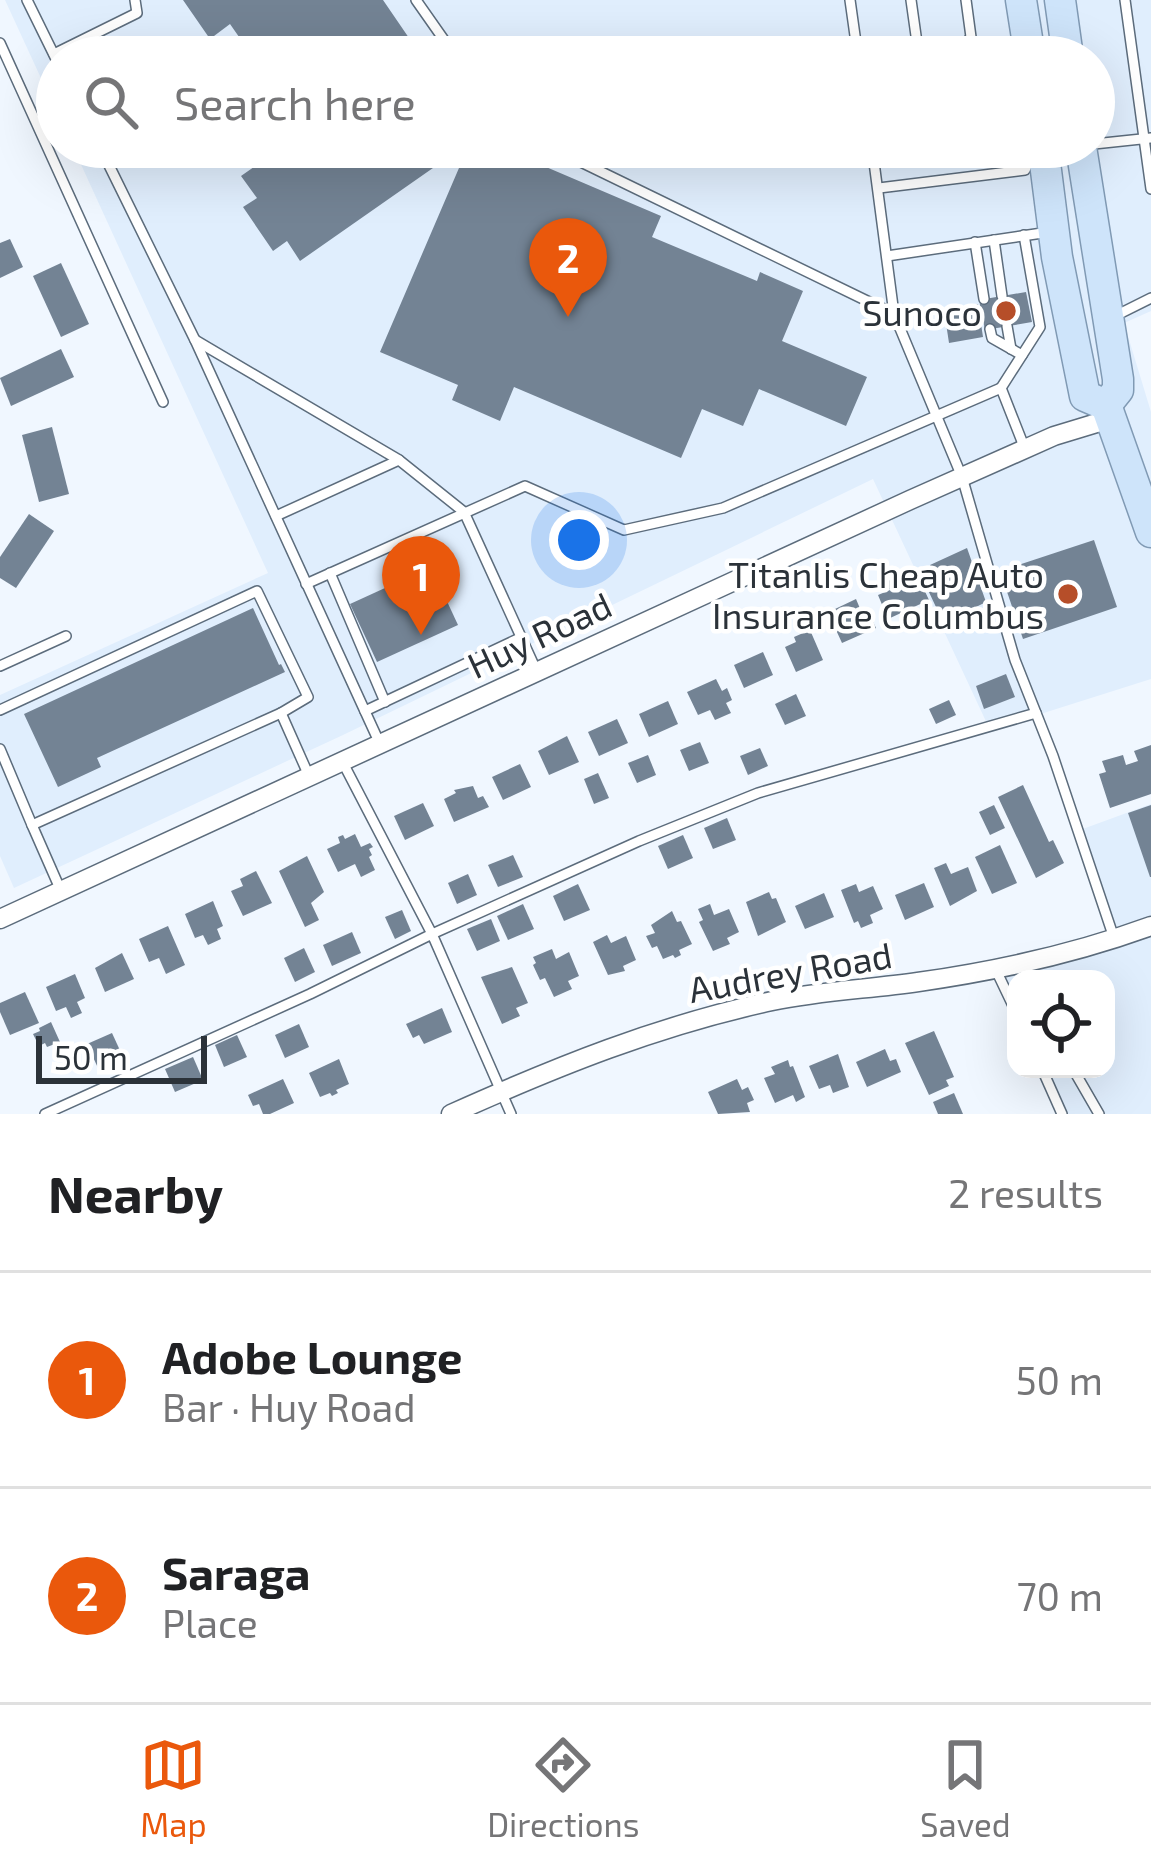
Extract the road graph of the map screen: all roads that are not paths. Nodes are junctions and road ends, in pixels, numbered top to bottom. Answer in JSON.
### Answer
{"nodes":[{"id":1,"x":27,"y":0,"type":"edge"},
{"id":2,"x":135,"y":0,"type":"edge"},
{"id":3,"x":416,"y":0,"type":"edge"},
{"id":4,"x":850,"y":0,"type":"edge"},
{"id":5,"x":911,"y":0,"type":"edge"},
{"id":6,"x":965,"y":0,"type":"edge"},
{"id":7,"x":1021,"y":0,"type":"edge"},
{"id":8,"x":1060,"y":0,"type":"edge"},
{"id":9,"x":1125,"y":0,"type":"edge"},
{"id":10,"x":45,"y":36,"type":"edge"},
{"id":11,"x":94,"y":36,"type":"edge"},
{"id":12,"x":441,"y":36,"type":"edge"},
{"id":13,"x":855,"y":36,"type":"edge"},
{"id":14,"x":916,"y":36,"type":"edge"},
{"id":15,"x":971,"y":36,"type":"edge"},
{"id":16,"x":1027,"y":36,"type":"edge"},
{"id":17,"x":1065,"y":36,"type":"edge"},
{"id":18,"x":0,"y":43,"type":"edge"},
{"id":19,"x":36,"y":122,"type":"edge"},
{"id":20,"x":1147,"y":138,"type":"edge"},
{"id":21,"x":1115,"y":142,"type":"edge"},
{"id":22,"x":57,"y":168,"type":"edge"},
{"id":23,"x":110,"y":168,"type":"edge"},
{"id":24,"x":593,"y":168,"type":"edge"},
{"id":25,"x":876,"y":168,"type":"edge"},
{"id":26,"x":1026,"y":168,"type":"edge"},
{"id":27,"x":1038,"y":168,"type":"edge"},
{"id":28,"x":1084,"y":168,"type":"edge"},
{"id":29,"x":879,"y":188,"type":"junction"},
{"id":30,"x":1151,"y":189,"type":"edge"},
{"id":31,"x":1039,"y":233,"type":"junction"},
{"id":32,"x":994,"y":239,"type":"junction"},
{"id":33,"x":975,"y":242,"type":"junction"},
{"id":34,"x":887,"y":256,"type":"junction"},
{"id":35,"x":1002,"y":296,"type":"dead end"},
{"id":36,"x":1151,"y":298,"type":"edge"},
{"id":37,"x":984,"y":299,"type":"dead end"},
{"id":38,"x":894,"y":314,"type":"junction"},
{"id":39,"x":1106,"y":319,"type":"junction"},
{"id":40,"x":1007,"y":326,"type":"dead end"},
{"id":41,"x":990,"y":329,"type":"dead end"},
{"id":42,"x":195,"y":340,"type":"junction"},
{"id":43,"x":1011,"y":349,"type":"junction"},
{"id":44,"x":1022,"y":355,"type":"junction"},
{"id":45,"x":1001,"y":388,"type":"junction"},
{"id":46,"x":163,"y":402,"type":"dead end"},
{"id":47,"x":1108,"y":412,"type":"junction"},
{"id":48,"x":937,"y":417,"type":"junction"},
{"id":49,"x":1025,"y":448,"type":"junction"},
{"id":50,"x":399,"y":460,"type":"junction"},
{"id":51,"x":962,"y":477,"type":"junction"},
{"id":52,"x":464,"y":512,"type":"junction"},
{"id":53,"x":276,"y":516,"type":"junction"},
{"id":54,"x":1151,"y":532,"type":"edge"},
{"id":55,"x":330,"y":573,"type":"junction"},
{"id":56,"x":306,"y":584,"type":"junction"},
{"id":57,"x":66,"y":636,"type":"dead end"},
{"id":58,"x":522,"y":637,"type":"junction"},
{"id":59,"x":0,"y":666,"type":"edge"},
{"id":60,"x":537,"y":672,"type":"junction"},
{"id":61,"x":385,"y":702,"type":"junction"},
{"id":62,"x":0,"y":710,"type":"edge"},
{"id":63,"x":281,"y":712,"type":"junction"},
{"id":64,"x":365,"y":712,"type":"junction"},
{"id":65,"x":1036,"y":713,"type":"junction"},
{"id":66,"x":380,"y":744,"type":"junction"},
{"id":67,"x":0,"y":749,"type":"edge"},
{"id":68,"x":343,"y":761,"type":"junction"},
{"id":69,"x":310,"y":777,"type":"junction"},
{"id":70,"x":32,"y":825,"type":"junction"},
{"id":71,"x":61,"y":891,"type":"junction"},
{"id":72,"x":0,"y":920,"type":"edge"},
{"id":73,"x":1151,"y":926,"type":"edge"},
{"id":74,"x":432,"y":934,"type":"junction"},
{"id":75,"x":1114,"y":938,"type":"junction"},
{"id":76,"x":995,"y":968,"type":"junction"},
{"id":77,"x":1026,"y":970,"type":"edge"},
{"id":78,"x":1007,"y":993,"type":"edge"},
{"id":79,"x":1046,"y":1078,"type":"edge"},
{"id":80,"x":1078,"y":1078,"type":"edge"},
{"id":81,"x":501,"y":1091,"type":"junction"},
{"id":82,"x":45,"y":1114,"type":"edge"},
{"id":83,"x":451,"y":1114,"type":"edge"},
{"id":84,"x":512,"y":1114,"type":"edge"},
{"id":85,"x":1062,"y":1114,"type":"edge"},
{"id":86,"x":1099,"y":1114,"type":"edge"}],
"edges":[{"from":1,"to":10,"type":"lane"},
{"from":2,"to":11,"type":"lane"},
{"from":3,"to":12,"type":"lane"},
{"from":4,"to":13,"type":"lane"},
{"from":5,"to":14,"type":"lane"},
{"from":6,"to":15,"type":"lane"},
{"from":7,"to":16,"type":"main road"},
{"from":8,"to":17,"type":"main road"},
{"from":9,"to":20,"type":"lane"},
{"from":18,"to":19,"type":"lane"},
{"from":20,"to":21,"type":"lane"},
{"from":20,"to":30,"type":"lane"},
{"from":22,"to":46,"type":"lane"},
{"from":23,"to":42,"type":"lane"},
{"from":24,"to":38,"type":"lane"},
{"from":25,"to":29,"type":"lane"},
{"from":26,"to":29,"type":"lane"},
{"from":27,"to":31,"type":"main road"},
{"from":28,"to":39,"type":"main road"},
{"from":29,"to":34,"type":"lane"},
{"from":31,"to":32,"type":"lane"},
{"from":31,"to":44,"type":"lane"},
{"from":31,"to":47,"type":"main road"},
{"from":32,"to":33,"type":"lane"},
{"from":32,"to":35,"type":"lane"},
{"from":33,"to":34,"type":"lane"},
{"from":33,"to":37,"type":"lane"},
{"from":34,"to":38,"type":"lane"},
{"from":36,"to":39,"type":"lane"},
{"from":38,"to":48,"type":"lane"},
{"from":39,"to":47,"type":"main road"},
{"from":40,"to":43,"type":"lane"},
{"from":41,"to":43,"type":"lane"},
{"from":42,"to":50,"type":"lane"},
{"from":42,"to":53,"type":"lane"},
{"from":43,"to":44,"type":"lane"},
{"from":44,"to":45,"type":"lane"},
{"from":45,"to":48,"type":"lane"},
{"from":45,"to":49,"type":"lane"},
{"from":47,"to":49,"type":"street","name":"Huy Road"},
{"from":47,"to":54,"type":"main road"},
{"from":48,"to":51,"type":"lane"},
{"from":48,"to":52,"type":"lane"},
{"from":49,"to":51,"type":"street","name":"Huy Road"},
{"from":50,"to":52,"type":"lane"},
{"from":50,"to":53,"type":"lane"},
{"from":51,"to":60,"type":"street","name":"Huy Road"},
{"from":51,"to":65,"type":"lane"},
{"from":52,"to":55,"type":"lane"},
{"from":52,"to":58,"type":"lane"},
{"from":53,"to":56,"type":"lane"},
{"from":55,"to":56,"type":"lane"},
{"from":55,"to":61,"type":"lane"},
{"from":56,"to":64,"type":"lane"},
{"from":57,"to":59,"type":"lane"},
{"from":58,"to":60,"type":"lane"},
{"from":58,"to":61,"type":"lane"},
{"from":60,"to":66,"type":"street","name":"Huy Road"},
{"from":61,"to":64,"type":"lane"},
{"from":62,"to":63,"type":"lane"},
{"from":63,"to":69,"type":"lane"},
{"from":63,"to":70,"type":"lane"},
{"from":64,"to":66,"type":"lane"},
{"from":65,"to":74,"type":"lane"},
{"from":65,"to":75,"type":"lane"},
{"from":66,"to":68,"type":"street","name":"Huy Road"},
{"from":67,"to":70,"type":"lane"},
{"from":68,"to":69,"type":"street","name":"Huy Road"},
{"from":68,"to":74,"type":"lane"},
{"from":69,"to":71,"type":"street","name":"Huy Road"},
{"from":70,"to":71,"type":"lane"},
{"from":71,"to":72,"type":"street","name":"Huy Road"},
{"from":73,"to":75,"type":"street","name":"Audrey Road"},
{"from":74,"to":81,"type":"lane"},
{"from":74,"to":82,"type":"lane"},
{"from":75,"to":77,"type":"street","name":"Audrey Road"},
{"from":76,"to":77,"type":"street","name":"Audrey Road"},
{"from":76,"to":78,"type":"lane"},
{"from":76,"to":81,"type":"street","name":"Audrey Road"},
{"from":79,"to":85,"type":"lane"},
{"from":80,"to":86,"type":"lane"},
{"from":81,"to":83,"type":"street","name":"Audrey Road"},
{"from":81,"to":84,"type":"lane"}]}
